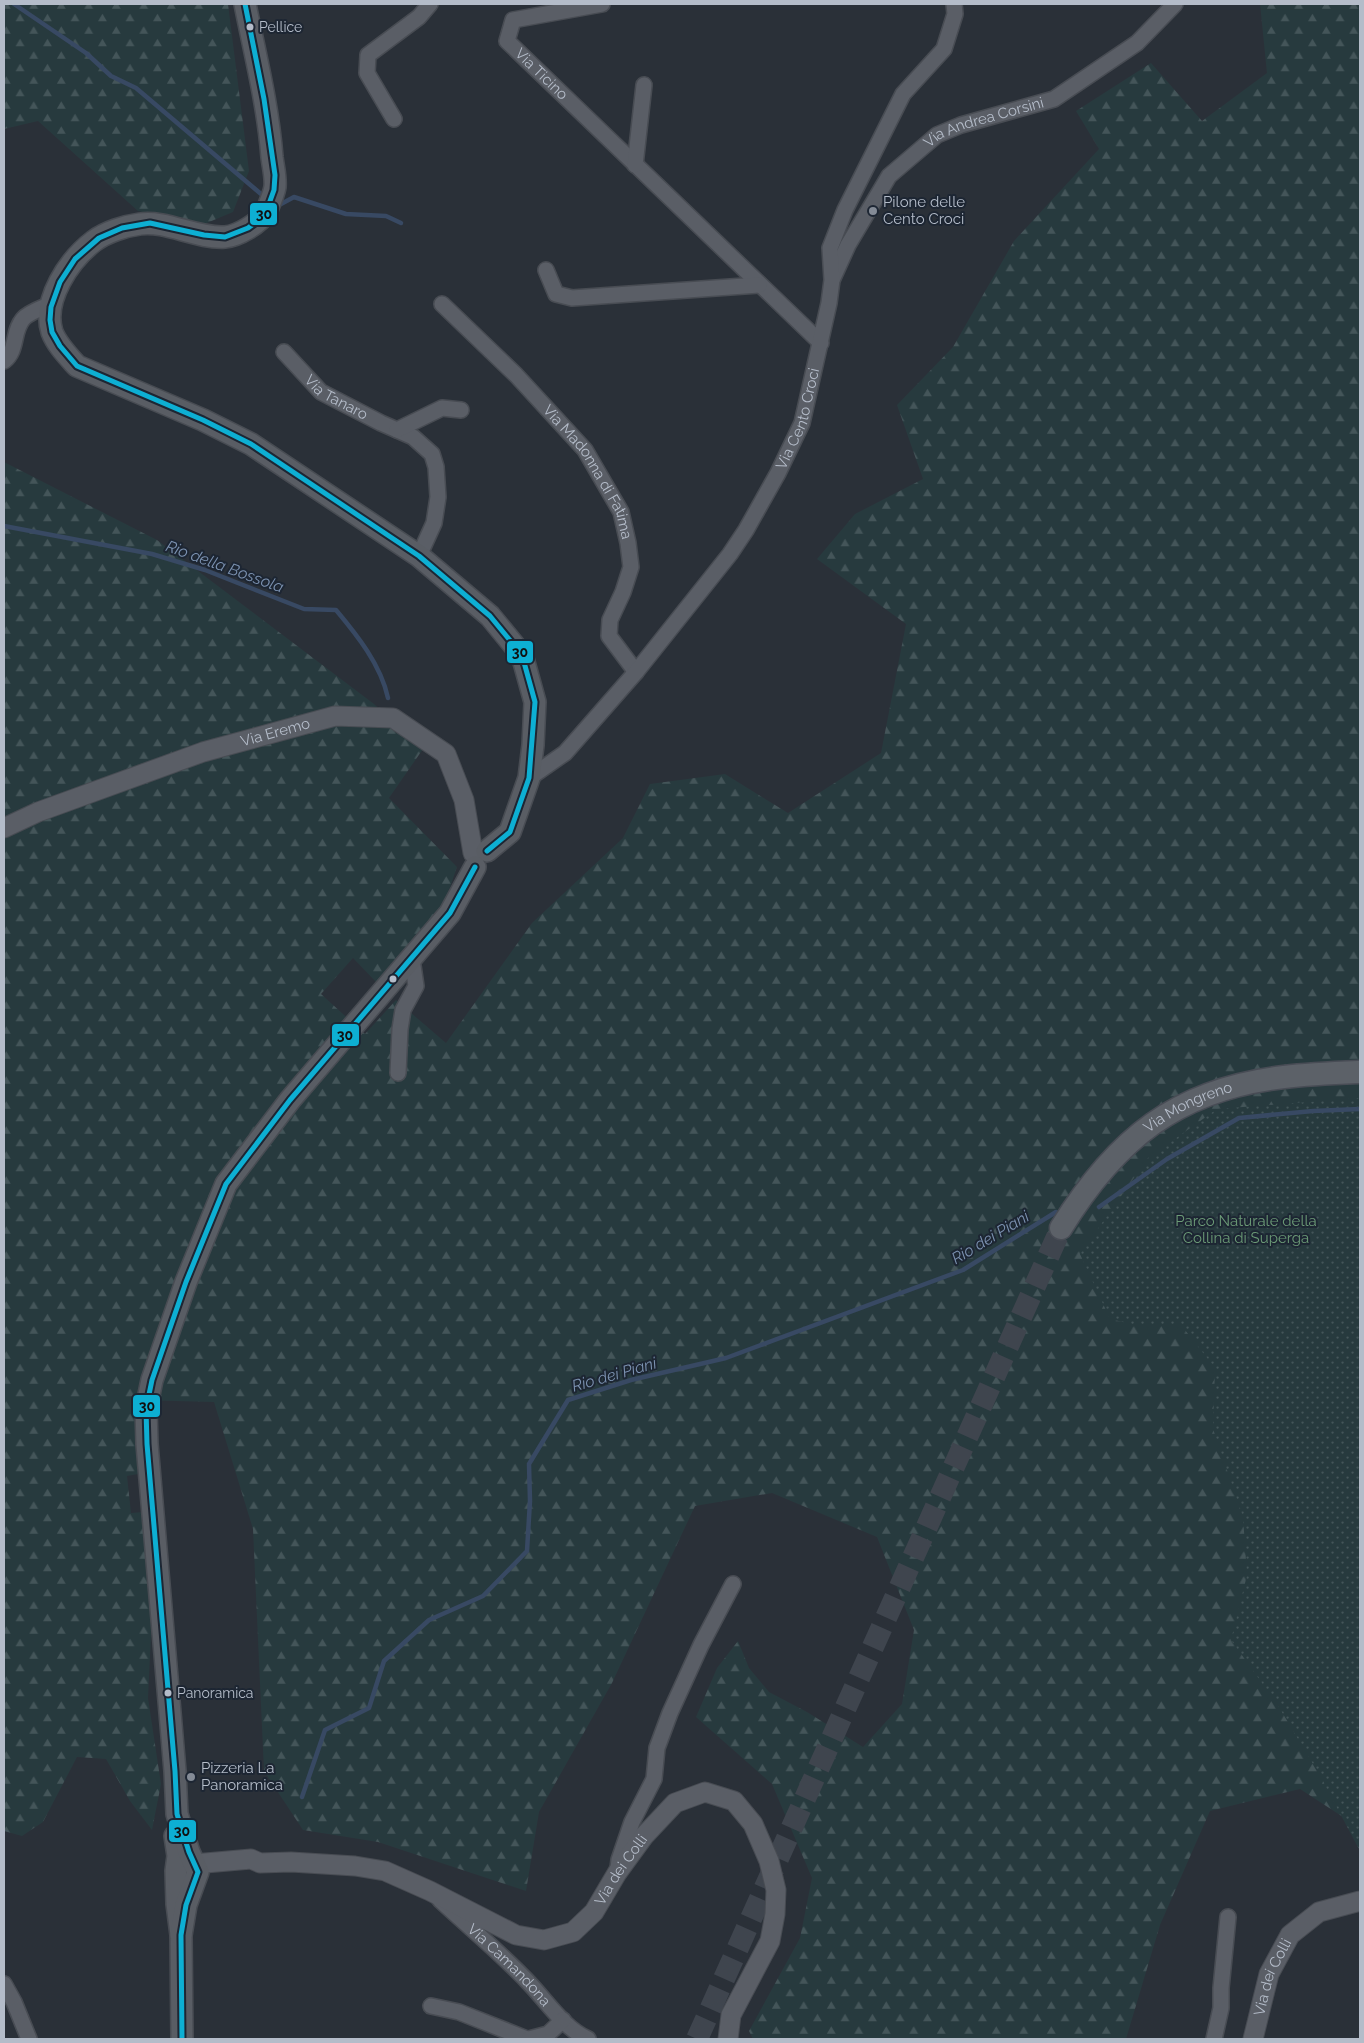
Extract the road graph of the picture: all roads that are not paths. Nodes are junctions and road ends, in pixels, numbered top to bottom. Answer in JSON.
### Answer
{"nodes":[{"id":1,"x":245,"y":4,"type":"edge"},
{"id":2,"x":430,"y":4,"type":"edge"},
{"id":3,"x":602,"y":4,"type":"edge"},
{"id":4,"x":954,"y":4,"type":"edge"},
{"id":5,"x":1174,"y":4,"type":"edge"},
{"id":6,"x":644,"y":84,"type":"dead end"},
{"id":7,"x":394,"y":119,"type":"dead end"},
{"id":8,"x":635,"y":165,"type":"junction"},
{"id":9,"x":546,"y":270,"type":"dead end"},
{"id":10,"x":832,"y":280,"type":"junction"},
{"id":11,"x":759,"y":285,"type":"junction"},
{"id":12,"x":51,"y":304,"type":"junction"},
{"id":13,"x":442,"y":304,"type":"dead end"},
{"id":14,"x":820,"y":343,"type":"junction"},
{"id":15,"x":284,"y":352,"type":"dead end"},
{"id":16,"x":4,"y":361,"type":"edge"},
{"id":17,"x":461,"y":410,"type":"dead end"},
{"id":18,"x":396,"y":430,"type":"junction"},
{"id":19,"x":419,"y":556,"type":"junction"},
{"id":20,"x":636,"y":672,"type":"junction"},
{"id":21,"x":529,"y":778,"type":"junction"},
{"id":22,"x":4,"y":828,"type":"edge"},
{"id":23,"x":478,"y":857,"type":"junction"},
{"id":24,"x":412,"y":960,"type":"junction"},
{"id":25,"x":1360,"y":1072,"type":"edge"},
{"id":26,"x":398,"y":1073,"type":"dead end"},
{"id":27,"x":1061,"y":1228,"type":"tunnel mouth"},
{"id":28,"x":733,"y":1584,"type":"dead end"},
{"id":29,"x":186,"y":1873,"type":"junction"},
{"id":30,"x":617,"y":1873,"type":"junction"},
{"id":31,"x":430,"y":1891,"type":"junction"},
{"id":32,"x":1360,"y":1901,"type":"edge"},
{"id":33,"x":1228,"y":1917,"type":"dead end"},
{"id":34,"x":4,"y":1984,"type":"edge"},
{"id":35,"x":431,"y":2006,"type":"dead end"},
{"id":36,"x":563,"y":2020,"type":"junction"},
{"id":37,"x":30,"y":2039,"type":"edge"},
{"id":38,"x":182,"y":2039,"type":"edge"},
{"id":39,"x":528,"y":2039,"type":"edge"},
{"id":40,"x":588,"y":2039,"type":"edge"},
{"id":41,"x":728,"y":2039,"type":"edge"},
{"id":42,"x":1214,"y":2039,"type":"edge"},
{"id":43,"x":1253,"y":2039,"type":"edge"}],
"edges":[{"from":1,"to":12,"type":"main road"},
{"from":2,"to":7,"type":"street"},
{"from":3,"to":8,"type":"street","name":"Via Ticino"},
{"from":4,"to":10,"type":"street","name":"Via Cento Croci"},
{"from":5,"to":10,"type":"street","name":"Via Andrea Corsini"},
{"from":6,"to":8,"type":"street"},
{"from":8,"to":11,"type":"street","name":"Via Ticino"},
{"from":9,"to":11,"type":"street"},
{"from":10,"to":14,"type":"street","name":"Via Cento Croci"},
{"from":11,"to":14,"type":"street","name":"Via Ticino"},
{"from":12,"to":16,"type":"street"},
{"from":12,"to":19,"type":"main road"},
{"from":13,"to":20,"type":"street","name":"Via Madonna di Fatima"},
{"from":14,"to":20,"type":"street","name":"Via Cento Croci"},
{"from":15,"to":18,"type":"street","name":"Via Tanaro"},
{"from":17,"to":18,"type":"street"},
{"from":18,"to":19,"type":"street","name":"Via Tanaro"},
{"from":19,"to":21,"type":"main road"},
{"from":20,"to":21,"type":"street","name":"Via Cento Croci"},
{"from":21,"to":23,"type":"main road"},
{"from":22,"to":23,"type":"street","name":"Via Eremo"},
{"from":23,"to":24,"type":"main road"},
{"from":24,"to":26,"type":"street"},
{"from":24,"to":29,"type":"main road"},
{"from":25,"to":27,"type":"main road","name":"Via Mongreno"},
{"from":28,"to":30,"type":"street"},
{"from":29,"to":31,"type":"street","name":"Via dei Colli"},
{"from":29,"to":38,"type":"main road"},
{"from":30,"to":31,"type":"street","name":"Via dei Colli"},
{"from":30,"to":41,"type":"street","name":"Via dei Colli"},
{"from":31,"to":36,"type":"street","name":"Via Camandona"},
{"from":32,"to":43,"type":"street","name":"Via dei Colli"},
{"from":33,"to":42,"type":"street"},
{"from":34,"to":37,"type":"street"},
{"from":35,"to":39,"type":"street"},
{"from":36,"to":39,"type":"street"},
{"from":36,"to":40,"type":"street","name":"Via Camandona"}]}
